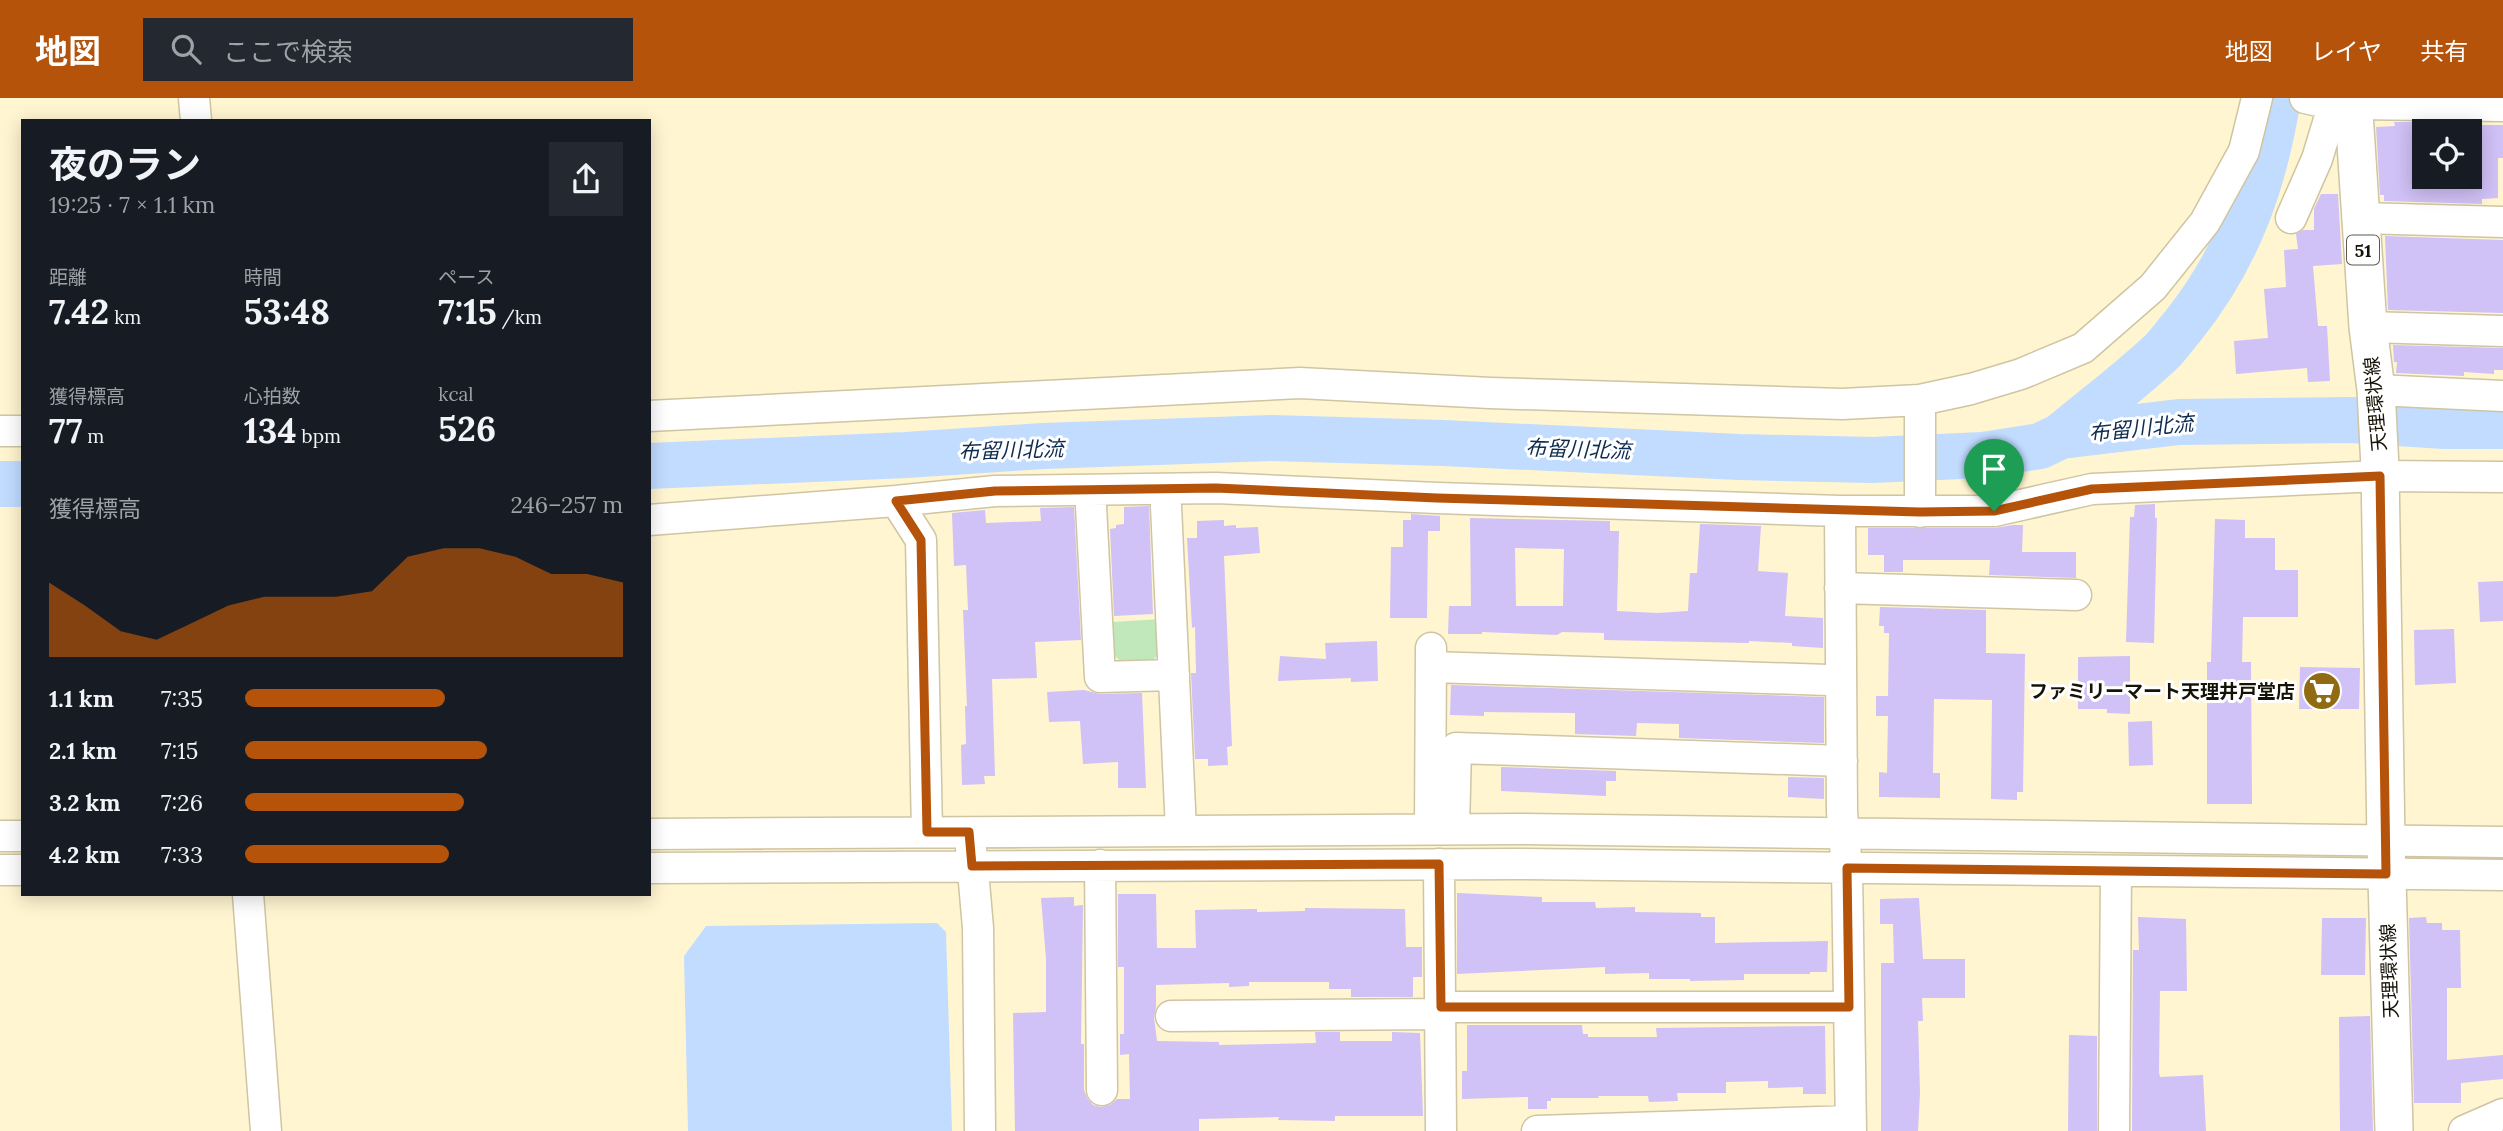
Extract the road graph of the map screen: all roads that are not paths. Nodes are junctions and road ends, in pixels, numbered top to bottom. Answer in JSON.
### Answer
{"nodes":[{"id":1,"x":194,"y":98,"type":"edge"},
{"id":2,"x":2257,"y":98,"type":"edge"},
{"id":3,"x":2333,"y":101,"type":"edge"},
{"id":4,"x":2503,"y":106,"type":"edge"},
{"id":5,"x":196,"y":119,"type":"edge"},
{"id":6,"x":2291,"y":218,"type":"dead end"},
{"id":7,"x":2361,"y":218,"type":"junction"},
{"id":8,"x":2503,"y":222,"type":"edge"},
{"id":9,"x":2368,"y":327,"type":"junction"},
{"id":10,"x":2503,"y":331,"type":"edge"},
{"id":11,"x":2377,"y":396,"type":"junction"},
{"id":12,"x":2503,"y":396,"type":"edge"},
{"id":13,"x":1921,"y":404,"type":"junction"},
{"id":14,"x":651,"y":415,"type":"edge"},
{"id":15,"x":0,"y":431,"type":"edge"},
{"id":16,"x":21,"y":431,"type":"edge"},
{"id":17,"x":2380,"y":472,"type":"junction"},
{"id":18,"x":2503,"y":477,"type":"edge"},
{"id":19,"x":896,"y":501,"type":"junction"},
{"id":20,"x":1091,"y":506,"type":"dead end"},
{"id":21,"x":1166,"y":506,"type":"dead end"},
{"id":22,"x":1920,"y":509,"type":"junction"},
{"id":23,"x":1840,"y":512,"type":"junction"},
{"id":24,"x":651,"y":520,"type":"edge"},
{"id":25,"x":1840,"y":588,"type":"junction"},
{"id":26,"x":2076,"y":595,"type":"dead end"},
{"id":27,"x":1174,"y":674,"type":"junction"},
{"id":28,"x":1828,"y":680,"type":"dead end"},
{"id":29,"x":1842,"y":761,"type":"junction"},
{"id":30,"x":1442,"y":829,"type":"junction"},
{"id":31,"x":1181,"y":830,"type":"junction"},
{"id":32,"x":927,"y":832,"type":"junction"},
{"id":33,"x":969,"y":832,"type":"junction"},
{"id":34,"x":1843,"y":833,"type":"junction"},
{"id":35,"x":651,"y":835,"type":"edge"},
{"id":36,"x":0,"y":836,"type":"edge"},
{"id":37,"x":21,"y":836,"type":"edge"},
{"id":38,"x":2503,"y":842,"type":"edge"},
{"id":39,"x":2386,"y":858,"type":"junction"},
{"id":40,"x":1439,"y":864,"type":"junction"},
{"id":41,"x":1100,"y":865,"type":"junction"},
{"id":42,"x":972,"y":866,"type":"junction"},
{"id":43,"x":651,"y":868,"type":"edge"},
{"id":44,"x":1847,"y":868,"type":"junction"},
{"id":45,"x":0,"y":870,"type":"edge"},
{"id":46,"x":21,"y":870,"type":"edge"},
{"id":47,"x":2116,"y":872,"type":"junction"},
{"id":48,"x":2503,"y":875,"type":"edge"},
{"id":49,"x":248,"y":896,"type":"edge"},
{"id":50,"x":1849,"y":1007,"type":"junction"},
{"id":51,"x":1441,"y":1011,"type":"junction"},
{"id":52,"x":1171,"y":1016,"type":"dead end"},
{"id":53,"x":1102,"y":1090,"type":"dead end"},
{"id":54,"x":2503,"y":1114,"type":"edge"},
{"id":55,"x":1851,"y":1126,"type":"edge"},
{"id":56,"x":266,"y":1131,"type":"edge"},
{"id":57,"x":980,"y":1131,"type":"edge"},
{"id":58,"x":1441,"y":1131,"type":"edge"},
{"id":59,"x":1537,"y":1131,"type":"edge"},
{"id":60,"x":2114,"y":1131,"type":"edge"},
{"id":61,"x":2394,"y":1131,"type":"edge"},
{"id":62,"x":2464,"y":1131,"type":"edge"}],
"edges":[{"from":1,"to":5,"type":"street"},
{"from":2,"to":13,"type":"street"},
{"from":3,"to":4,"type":"street"},
{"from":3,"to":6,"type":"street"},
{"from":3,"to":7,"type":"main road","name":"天理環状線","number":"51"},
{"from":7,"to":8,"type":"street"},
{"from":7,"to":9,"type":"main road","name":"天理環状線","number":"51"},
{"from":9,"to":10,"type":"street"},
{"from":9,"to":11,"type":"main road","name":"天理環状線","number":"51"},
{"from":11,"to":12,"type":"street"},
{"from":11,"to":17,"type":"main road","name":"天理環状線","number":"51"},
{"from":13,"to":14,"type":"street"},
{"from":13,"to":22,"type":"street"},
{"from":15,"to":16,"type":"street"},
{"from":17,"to":18,"type":"street"},
{"from":17,"to":22,"type":"street"},
{"from":17,"to":39,"type":"main road","name":"天理環状線","number":"51"},
{"from":19,"to":23,"type":"street"},
{"from":19,"to":24,"type":"street"},
{"from":19,"to":32,"type":"street"},
{"from":20,"to":27,"type":"street"},
{"from":21,"to":27,"type":"street"},
{"from":22,"to":23,"type":"street"},
{"from":23,"to":25,"type":"street"},
{"from":25,"to":26,"type":"street"},
{"from":25,"to":29,"type":"street"},
{"from":27,"to":31,"type":"street"},
{"from":28,"to":30,"type":"street"},
{"from":29,"to":30,"type":"street"},
{"from":29,"to":34,"type":"street"},
{"from":30,"to":31,"type":"street"},
{"from":30,"to":34,"type":"street"},
{"from":31,"to":33,"type":"street"},
{"from":32,"to":33,"type":"street"},
{"from":32,"to":35,"type":"street"},
{"from":33,"to":42,"type":"street"},
{"from":34,"to":39,"type":"street"},
{"from":34,"to":44,"type":"street"},
{"from":36,"to":37,"type":"street"},
{"from":38,"to":39,"type":"street"},
{"from":39,"to":47,"type":"street"},
{"from":39,"to":48,"type":"street"},
{"from":39,"to":61,"type":"main road","name":"天理環状線","number":"51"},
{"from":40,"to":41,"type":"street"},
{"from":40,"to":44,"type":"street"},
{"from":40,"to":51,"type":"street"},
{"from":41,"to":42,"type":"street"},
{"from":41,"to":53,"type":"street"},
{"from":42,"to":43,"type":"street"},
{"from":42,"to":57,"type":"street"},
{"from":44,"to":47,"type":"street"},
{"from":44,"to":50,"type":"street"},
{"from":45,"to":46,"type":"street"},
{"from":47,"to":60,"type":"street"},
{"from":49,"to":56,"type":"street"},
{"from":50,"to":51,"type":"street"},
{"from":50,"to":55,"type":"street"},
{"from":51,"to":52,"type":"street"},
{"from":51,"to":58,"type":"street"},
{"from":54,"to":62,"type":"street"},
{"from":55,"to":59,"type":"street"}]}
